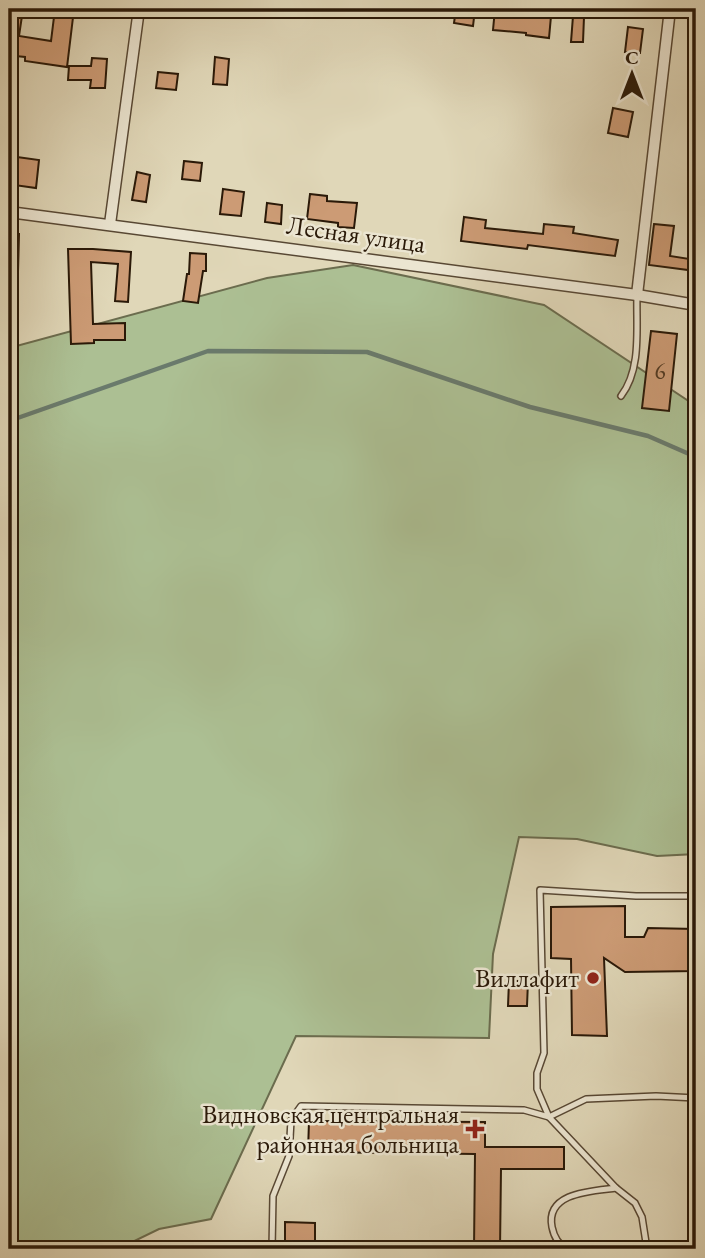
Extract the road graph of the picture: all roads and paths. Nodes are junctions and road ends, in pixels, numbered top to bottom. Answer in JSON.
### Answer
{"nodes":[{"id":1,"x":139,"y":9,"type":"edge"},
{"id":2,"x":670,"y":9,"type":"edge"},
{"id":3,"x":9,"y":212,"type":"edge"},
{"id":4,"x":110,"y":224,"type":"junction"},
{"id":5,"x":637,"y":295,"type":"junction"},
{"id":6,"x":696,"y":305,"type":"edge"},
{"id":7,"x":621,"y":396,"type":"dead end"},
{"id":8,"x":696,"y":896,"type":"edge"},
{"id":9,"x":696,"y":1098,"type":"edge"},
{"id":10,"x":549,"y":1117,"type":"junction"},
{"id":11,"x":616,"y":1188,"type":"junction"},
{"id":12,"x":272,"y":1249,"type":"edge"},
{"id":13,"x":567,"y":1249,"type":"edge"},
{"id":14,"x":647,"y":1249,"type":"edge"}],
"edges":[{"from":1,"to":4,"type":"street"},
{"from":2,"to":5,"type":"street"},
{"from":3,"to":4,"type":"street","name":"Лесная улица"},
{"from":4,"to":5,"type":"street","name":"Лесная улица"},
{"from":5,"to":6,"type":"street","name":"Лесная улица"},
{"from":5,"to":7,"type":"lane"},
{"from":8,"to":10,"type":"lane"},
{"from":9,"to":10,"type":"lane"},
{"from":10,"to":11,"type":"lane"},
{"from":10,"to":12,"type":"lane"},
{"from":11,"to":13,"type":"lane"},
{"from":11,"to":14,"type":"lane"}]}
